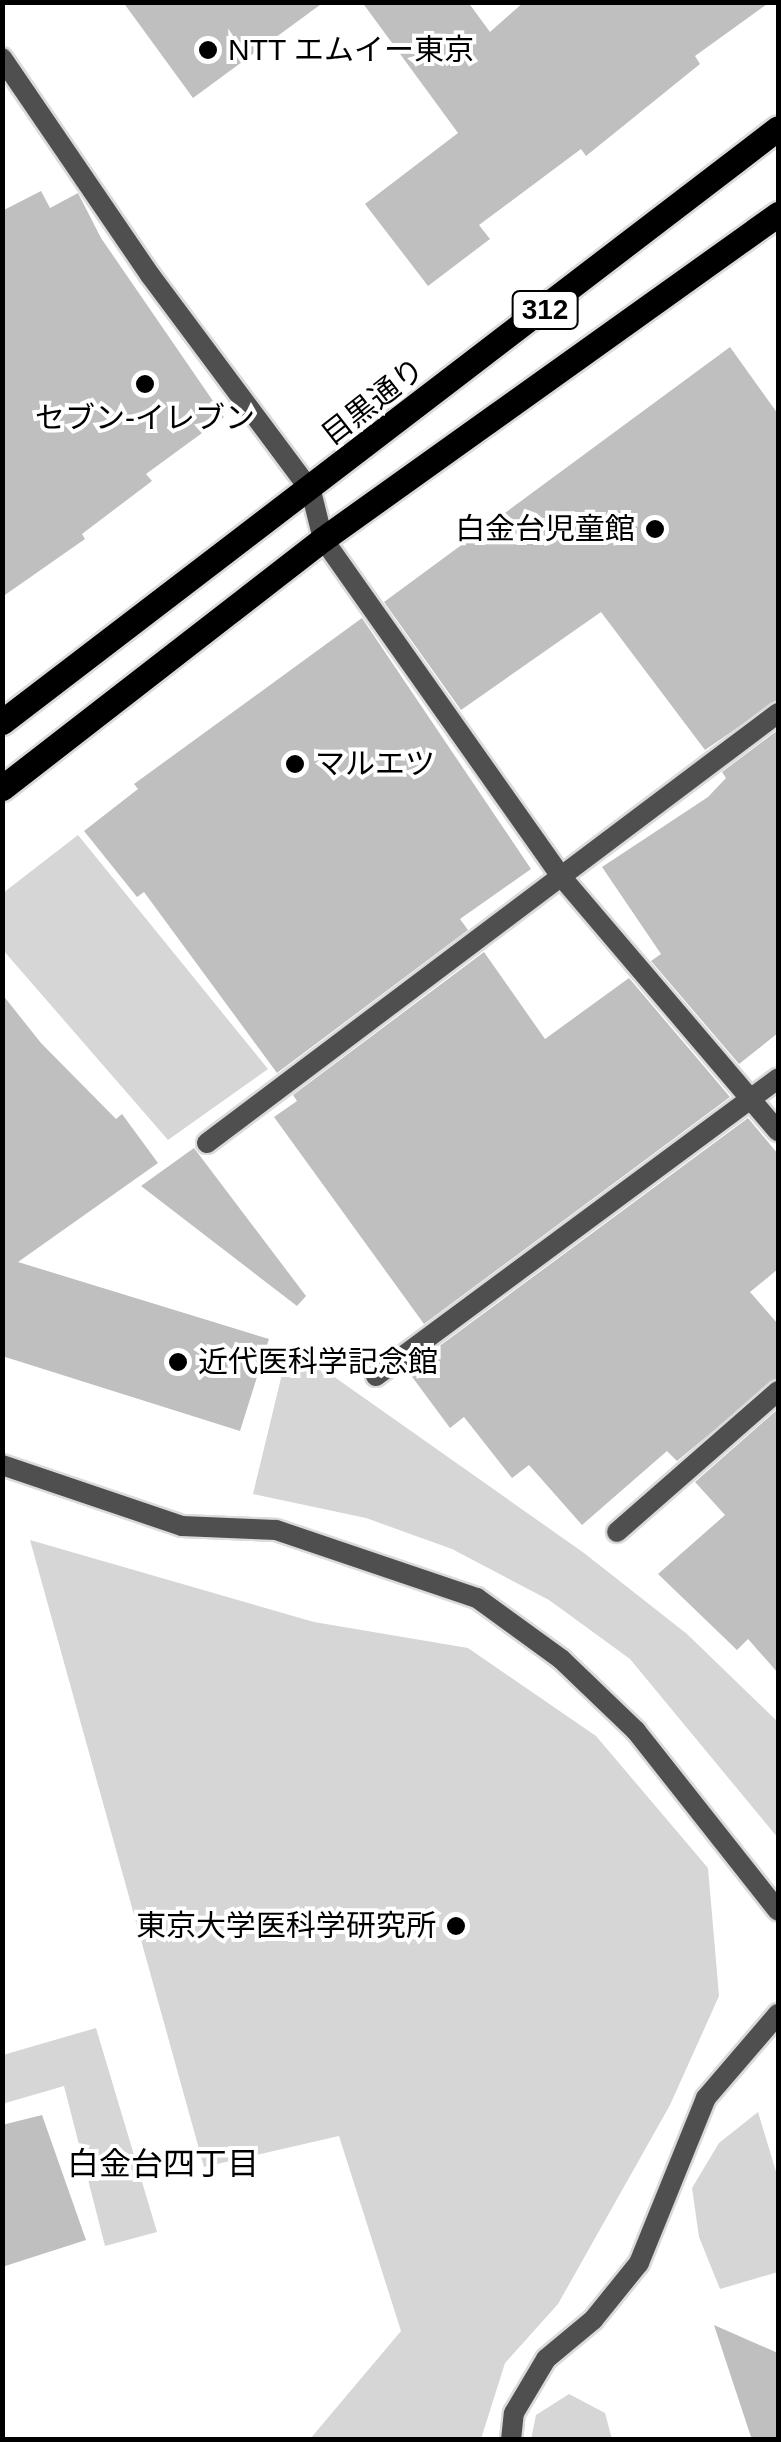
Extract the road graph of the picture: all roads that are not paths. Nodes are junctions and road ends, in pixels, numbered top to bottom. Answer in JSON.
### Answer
{"nodes":[{"id":1,"x":2,"y":58,"type":"edge"},
{"id":2,"x":778,"y":128,"type":"edge"},
{"id":3,"x":778,"y":214,"type":"edge"},
{"id":4,"x":311,"y":491,"type":"junction"},
{"id":5,"x":324,"y":539,"type":"junction"},
{"id":6,"x":778,"y":713,"type":"edge"},
{"id":7,"x":2,"y":722,"type":"edge"},
{"id":8,"x":2,"y":788,"type":"edge"},
{"id":9,"x":560,"y":874,"type":"junction"},
{"id":10,"x":778,"y":1079,"type":"edge"},
{"id":11,"x":750,"y":1100,"type":"junction"},
{"id":12,"x":778,"y":1131,"type":"edge"},
{"id":13,"x":208,"y":1143,"type":"dead end"},
{"id":14,"x":376,"y":1376,"type":"dead end"},
{"id":15,"x":778,"y":1390,"type":"edge"},
{"id":16,"x":2,"y":1465,"type":"edge"},
{"id":17,"x":617,"y":1532,"type":"dead end"},
{"id":18,"x":778,"y":1911,"type":"edge"},
{"id":19,"x":778,"y":2014,"type":"edge"},
{"id":20,"x":511,"y":2440,"type":"edge"}],
"edges":[{"from":1,"to":4,"type":"street"},
{"from":2,"to":4,"type":"main road","name":"目黒通り","number":"312"},
{"from":3,"to":5,"type":"main road","number":"312"},
{"from":4,"to":5,"type":"street"},
{"from":4,"to":7,"type":"main road","name":"目黒通り","number":"312"},
{"from":5,"to":8,"type":"main road","number":"312"},
{"from":5,"to":9,"type":"street"},
{"from":6,"to":9,"type":"street"},
{"from":9,"to":11,"type":"street"},
{"from":9,"to":13,"type":"street"},
{"from":10,"to":11,"type":"street"},
{"from":11,"to":12,"type":"street"},
{"from":11,"to":14,"type":"street"},
{"from":15,"to":17,"type":"street"},
{"from":16,"to":18,"type":"street"},
{"from":19,"to":20,"type":"street"}]}
